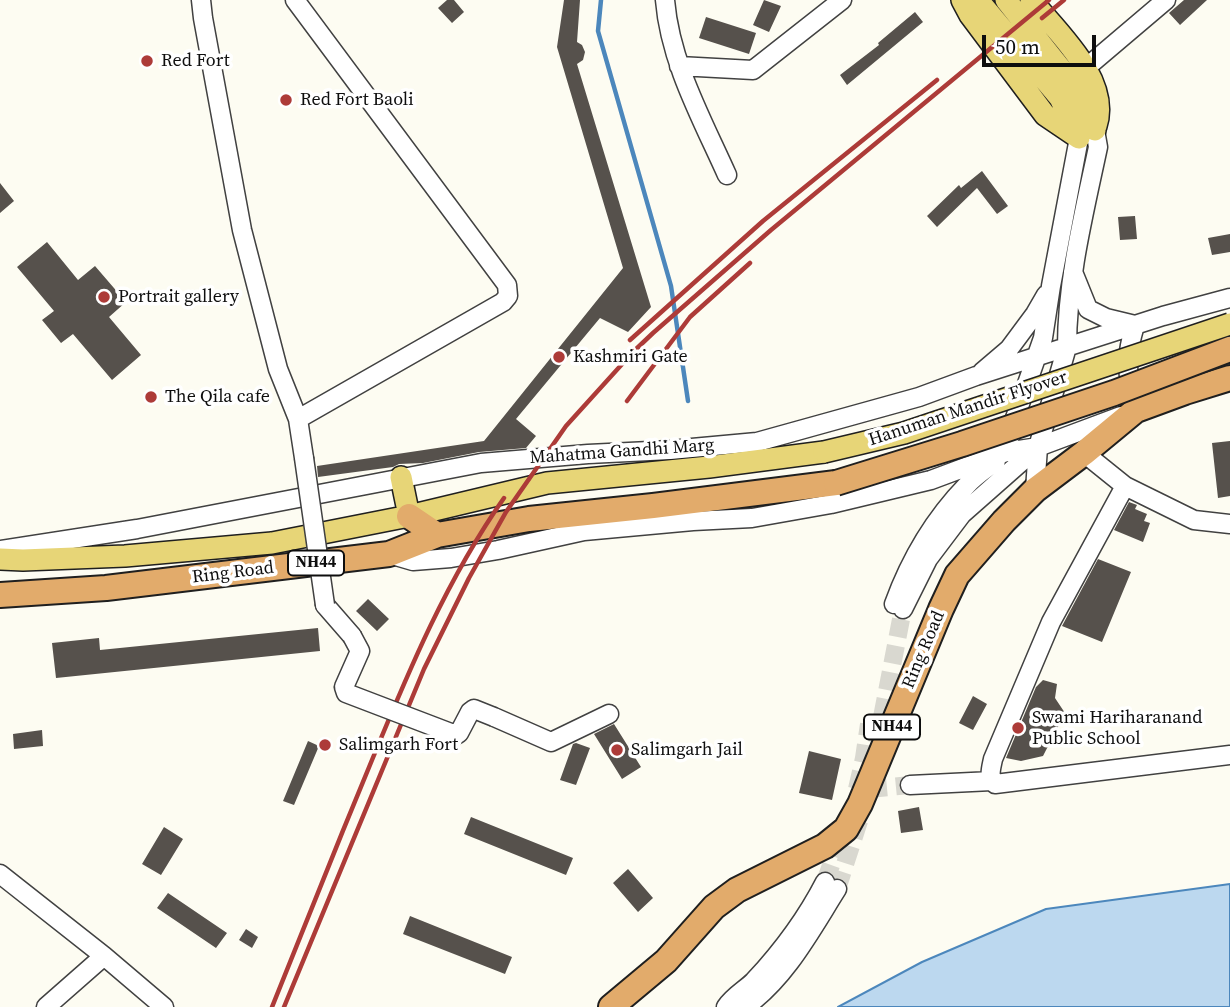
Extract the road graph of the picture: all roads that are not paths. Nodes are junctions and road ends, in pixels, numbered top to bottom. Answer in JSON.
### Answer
{"nodes":[{"id":1,"x":201,"y":0,"type":"edge"},
{"id":2,"x":295,"y":0,"type":"edge"},
{"id":3,"x":665,"y":0,"type":"edge"},
{"id":4,"x":842,"y":0,"type":"edge"},
{"id":5,"x":962,"y":0,"type":"edge"},
{"id":6,"x":978,"y":0,"type":"edge"},
{"id":7,"x":1006,"y":0,"type":"edge"},
{"id":8,"x":1031,"y":0,"type":"edge"},
{"id":9,"x":1166,"y":0,"type":"edge"},
{"id":10,"x":679,"y":66,"type":"junction"},
{"id":11,"x":1087,"y":67,"type":"junction"},
{"id":12,"x":1087,"y":134,"type":"junction"},
{"id":13,"x":727,"y":175,"type":"dead end"},
{"id":14,"x":1073,"y":272,"type":"junction"},
{"id":15,"x":1051,"y":286,"type":"junction"},
{"id":16,"x":1230,"y":298,"type":"edge"},
{"id":17,"x":1230,"y":324,"type":"edge"},
{"id":18,"x":1135,"y":326,"type":"junction"},
{"id":19,"x":1067,"y":348,"type":"junction"},
{"id":20,"x":1230,"y":349,"type":"edge"},
{"id":21,"x":1035,"y":358,"type":"junction"},
{"id":22,"x":976,"y":376,"type":"junction"},
{"id":23,"x":1230,"y":378,"type":"edge"},
{"id":24,"x":1136,"y":410,"type":"junction"},
{"id":25,"x":298,"y":419,"type":"junction"},
{"id":26,"x":1038,"y":447,"type":"junction"},
{"id":27,"x":1006,"y":452,"type":"junction"},
{"id":28,"x":1084,"y":453,"type":"junction"},
{"id":29,"x":401,"y":477,"type":"junction"},
{"id":30,"x":1125,"y":486,"type":"junction"},
{"id":31,"x":1035,"y":490,"type":"junction"},
{"id":32,"x":628,"y":509,"type":"junction"},
{"id":33,"x":409,"y":516,"type":"junction"},
{"id":34,"x":1230,"y":524,"type":"edge"},
{"id":35,"x":584,"y":531,"type":"junction"},
{"id":36,"x":437,"y":535,"type":"junction"},
{"id":37,"x":0,"y":550,"type":"edge"},
{"id":38,"x":389,"y":554,"type":"junction"},
{"id":39,"x":0,"y":559,"type":"edge"},
{"id":40,"x":23,"y":560,"type":"junction"},
{"id":41,"x":0,"y":570,"type":"edge"},
{"id":42,"x":0,"y":595,"type":"edge"},
{"id":43,"x":609,"y":714,"type":"dead end"},
{"id":44,"x":1230,"y":755,"type":"edge"},
{"id":45,"x":992,"y":781,"type":"junction"},
{"id":46,"x":910,"y":785,"type":"tunnel mouth"},
{"id":47,"x":0,"y":874,"type":"edge"},
{"id":48,"x":104,"y":956,"type":"junction"},
{"id":49,"x":47,"y":1007,"type":"edge"},
{"id":50,"x":164,"y":1007,"type":"edge"},
{"id":51,"x":611,"y":1007,"type":"edge"},
{"id":52,"x":726,"y":1007,"type":"edge"},
{"id":53,"x":745,"y":1007,"type":"edge"}],
"edges":[{"from":1,"to":25,"type":"street"},
{"from":2,"to":25,"type":"street"},
{"from":3,"to":10,"type":"street"},
{"from":4,"to":10,"type":"street"},
{"from":5,"to":12,"type":"main road"},
{"from":6,"to":12,"type":"main road"},
{"from":7,"to":12,"type":"main road"},
{"from":8,"to":11,"type":"main road"},
{"from":9,"to":11,"type":"street"},
{"from":10,"to":13,"type":"street"},
{"from":11,"to":12,"type":"main road"},
{"from":12,"to":14,"type":"street"},
{"from":12,"to":15,"type":"street"},
{"from":14,"to":18,"type":"street"},
{"from":14,"to":19,"type":"street"},
{"from":15,"to":21,"type":"street"},
{"from":15,"to":22,"type":"street"},
{"from":16,"to":18,"type":"street","name":"Mahatma Gandhi Marg"},
{"from":17,"to":33,"type":"main road","name":"Hanuman Mandir Flyover","bridge":true},
{"from":18,"to":19,"type":"street","name":"Mahatma Gandhi Marg"},
{"from":18,"to":24,"type":"street"},
{"from":19,"to":21,"type":"street","name":"Mahatma Gandhi Marg"},
{"from":19,"to":26,"type":"street"},
{"from":20,"to":32,"type":"highway","name":"Hanuman Mandir Flyover","bridge":true},
{"from":21,"to":22,"type":"street","name":"Mahatma Gandhi Marg"},
{"from":21,"to":27,"type":"street"},
{"from":22,"to":29,"type":"street","name":"Mahatma Gandhi Marg"},
{"from":23,"to":24,"type":"highway"},
{"from":24,"to":26,"type":"street"},
{"from":24,"to":28,"type":"highway","name":"Ring Road","number":"NH44"},
{"from":25,"to":43,"type":"street","bridge":true},
{"from":26,"to":27,"type":"street"},
{"from":26,"to":27,"type":"street"},
{"from":26,"to":31,"type":"street"},
{"from":27,"to":35,"type":"street"},
{"from":28,"to":30,"type":"street"},
{"from":28,"to":31,"type":"highway","name":"Ring Road","number":"NH44"},
{"from":29,"to":33,"type":"main road"},
{"from":29,"to":37,"type":"street","name":"Mahatma Gandhi Marg"},
{"from":30,"to":34,"type":"street"},
{"from":30,"to":45,"type":"street"},
{"from":31,"to":51,"type":"highway","name":"Ring Road","number":"NH44"},
{"from":32,"to":35,"type":"highway"},
{"from":32,"to":36,"type":"highway","name":"Ring Road","number":"NH44"},
{"from":33,"to":36,"type":"highway"},
{"from":33,"to":40,"type":"main road"},
{"from":35,"to":38,"type":"street"},
{"from":36,"to":38,"type":"highway","name":"Ring Road","number":"NH44"},
{"from":38,"to":42,"type":"highway","name":"Ring Road","number":"NH44"},
{"from":39,"to":40,"type":"main road"},
{"from":40,"to":41,"type":"main road"},
{"from":44,"to":45,"type":"street"},
{"from":45,"to":46,"type":"street"},
{"from":47,"to":48,"type":"street"},
{"from":48,"to":49,"type":"street"},
{"from":48,"to":50,"type":"street"},
{"from":52,"to":53,"type":"street"}]}
